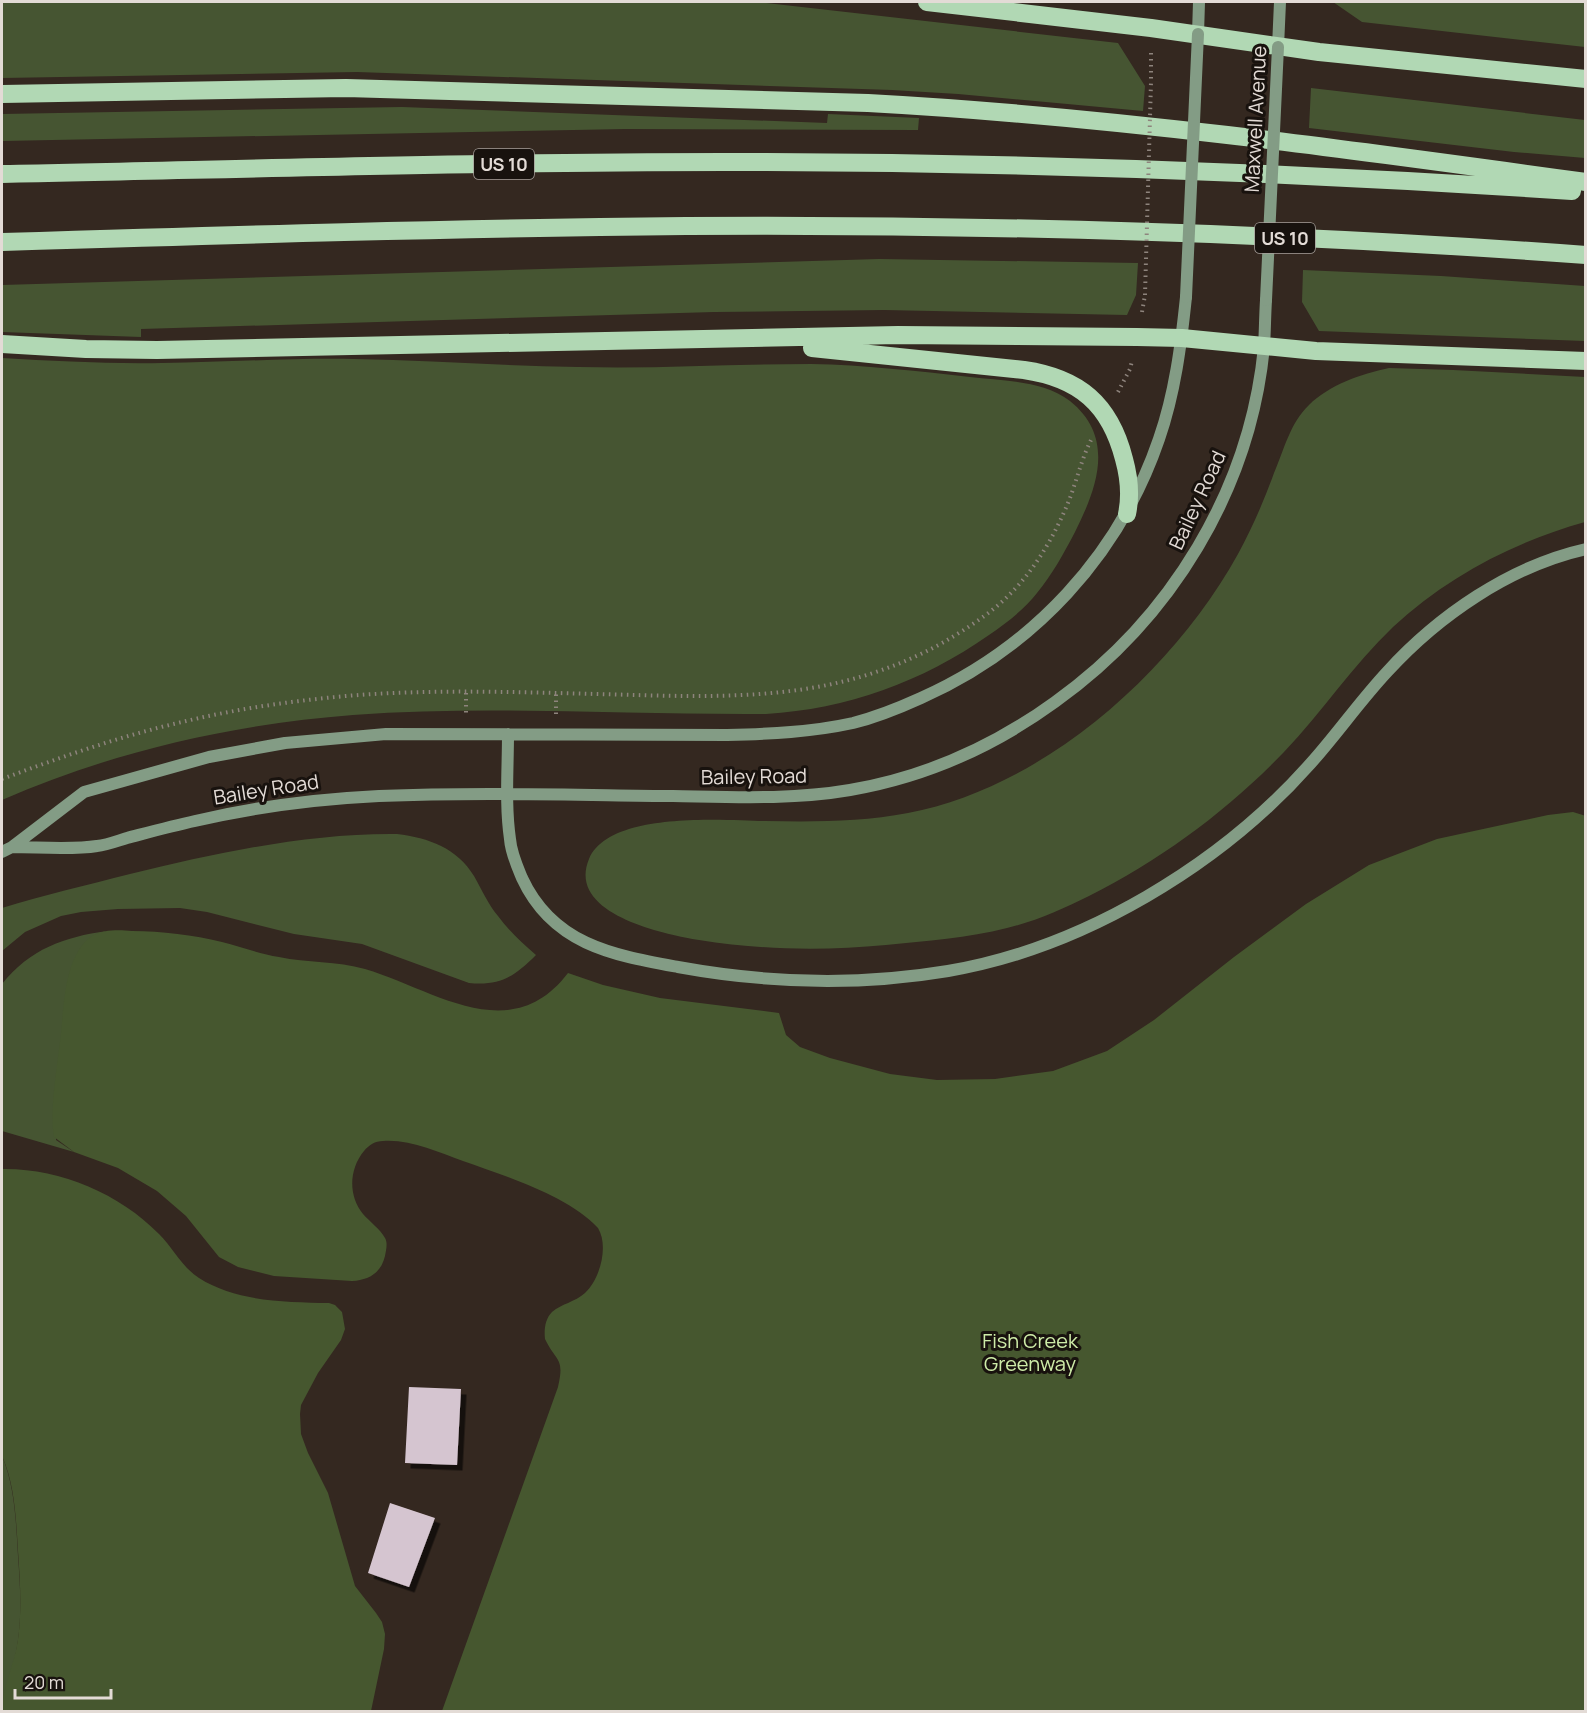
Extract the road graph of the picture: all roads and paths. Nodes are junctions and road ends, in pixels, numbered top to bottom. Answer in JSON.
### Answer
{"nodes":[{"id":1,"x":927,"y":2,"type":"edge"},
{"id":2,"x":1199,"y":2,"type":"edge"},
{"id":3,"x":1280,"y":2,"type":"edge"},
{"id":4,"x":1198,"y":34,"type":"junction"},
{"id":5,"x":1278,"y":47,"type":"junction"},
{"id":6,"x":1586,"y":79,"type":"edge"},
{"id":7,"x":1151,"y":82,"type":"dead end"},
{"id":8,"x":2,"y":94,"type":"edge"},
{"id":9,"x":2,"y":174,"type":"edge"},
{"id":10,"x":1586,"y":182,"type":"edge"},
{"id":11,"x":1586,"y":192,"type":"edge"},
{"id":12,"x":2,"y":242,"type":"edge"},
{"id":13,"x":1586,"y":255,"type":"edge"},
{"id":14,"x":1137,"y":337,"type":"junction"},
{"id":15,"x":1182,"y":338,"type":"junction"},
{"id":16,"x":724,"y":340,"type":"junction"},
{"id":17,"x":2,"y":344,"type":"edge"},
{"id":18,"x":1264,"y":346,"type":"junction"},
{"id":19,"x":1586,"y":361,"type":"edge"},
{"id":20,"x":1106,"y":414,"type":"junction"},
{"id":21,"x":1127,"y":514,"type":"junction"},
{"id":22,"x":1586,"y":549,"type":"edge"},
{"id":23,"x":508,"y":734,"type":"junction"},
{"id":24,"x":2,"y":779,"type":"edge"},
{"id":25,"x":508,"y":795,"type":"junction"},
{"id":26,"x":7,"y":850,"type":"edge"}],
"edges":[{"from":1,"to":4,"type":"highway"},
{"from":2,"to":4,"type":"main road"},
{"from":3,"to":5,"type":"main road","name":"Maxwell Avenue"},
{"from":4,"to":5,"type":"highway"},
{"from":4,"to":15,"type":"main road","bridge":true},
{"from":5,"to":6,"type":"highway"},
{"from":5,"to":18,"type":"main road","name":"Maxwell Avenue","bridge":true},
{"from":7,"to":14,"type":"path","bridge":true},
{"from":8,"to":10,"type":"highway"},
{"from":9,"to":11,"type":"highway","number":"US 10"},
{"from":12,"to":13,"type":"highway","number":"US 10"},
{"from":14,"to":15,"type":"highway"},
{"from":14,"to":16,"type":"highway"},
{"from":14,"to":20,"type":"path"},
{"from":15,"to":18,"type":"highway"},
{"from":15,"to":21,"type":"main road","name":"Bailey Road"},
{"from":16,"to":17,"type":"highway"},
{"from":16,"to":20,"type":"highway"},
{"from":18,"to":19,"type":"highway"},
{"from":18,"to":25,"type":"main road","name":"Bailey Road"},
{"from":20,"to":21,"type":"highway"},
{"from":20,"to":24,"type":"path"},
{"from":21,"to":23,"type":"main road","name":"Bailey Road"},
{"from":22,"to":25,"type":"main road"},
{"from":23,"to":25,"type":"main road"},
{"from":23,"to":26,"type":"main road","name":"Bailey Road"},
{"from":25,"to":26,"type":"main road","name":"Bailey Road"}]}
